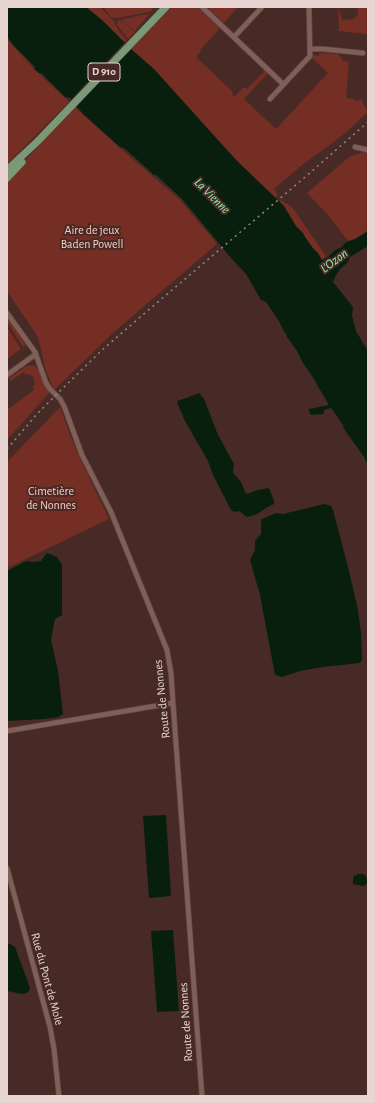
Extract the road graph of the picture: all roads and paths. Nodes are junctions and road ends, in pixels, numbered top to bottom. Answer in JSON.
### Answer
{"nodes":[{"id":1,"x":166,"y":7,"type":"edge"},
{"id":2,"x":202,"y":7,"type":"edge"},
{"id":3,"x":262,"y":7,"type":"edge"},
{"id":4,"x":309,"y":7,"type":"edge"},
{"id":5,"x":234,"y":37,"type":"junction"},
{"id":6,"x":310,"y":49,"type":"junction"},
{"id":7,"x":363,"y":53,"type":"dead end"},
{"id":8,"x":283,"y":84,"type":"junction"},
{"id":9,"x":270,"y":99,"type":"dead end"},
{"id":10,"x":38,"y":141,"type":"junction"},
{"id":11,"x":355,"y":148,"type":"dead end"},
{"id":12,"x":368,"y":150,"type":"edge"},
{"id":13,"x":7,"y":170,"type":"edge"},
{"id":14,"x":7,"y":178,"type":"edge"},
{"id":15,"x":7,"y":313,"type":"edge"},
{"id":16,"x":36,"y":354,"type":"junction"},
{"id":17,"x":7,"y":375,"type":"edge"},
{"id":18,"x":173,"y":703,"type":"junction"},
{"id":19,"x":7,"y":731,"type":"edge"},
{"id":20,"x":7,"y":868,"type":"edge"},
{"id":21,"x":59,"y":1096,"type":"edge"},
{"id":22,"x":202,"y":1096,"type":"edge"}],
"edges":[{"from":1,"to":10,"type":"main road","number":"D 910"},
{"from":2,"to":5,"type":"street"},
{"from":3,"to":5,"type":"street"},
{"from":4,"to":6,"type":"street"},
{"from":5,"to":8,"type":"street"},
{"from":6,"to":7,"type":"street"},
{"from":6,"to":8,"type":"street"},
{"from":8,"to":9,"type":"street"},
{"from":10,"to":13,"type":"main road","number":"D 910"},
{"from":10,"to":14,"type":"main road","number":"D 910"},
{"from":11,"to":12,"type":"street"},
{"from":15,"to":16,"type":"street","name":"Route de Nonnes"},
{"from":16,"to":17,"type":"street"},
{"from":16,"to":18,"type":"street","name":"Route de Nonnes"},
{"from":18,"to":19,"type":"street"},
{"from":18,"to":22,"type":"street","name":"Route de Nonnes"},
{"from":20,"to":21,"type":"street","name":"Rue du Pont de Mole"}]}
